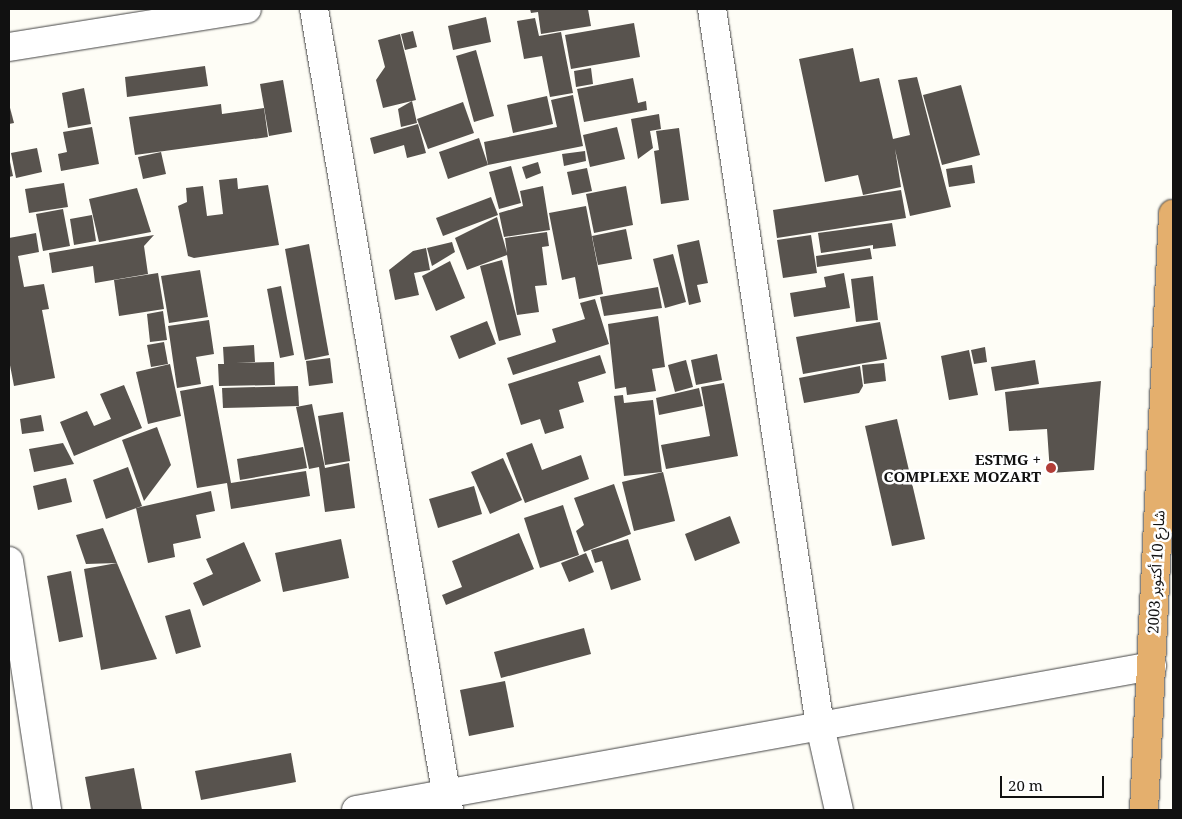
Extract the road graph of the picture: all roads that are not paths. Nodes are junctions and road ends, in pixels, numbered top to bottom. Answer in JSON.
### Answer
{"nodes":[{"id":1,"x":247,"y":9,"type":"edge"},
{"id":2,"x":314,"y":9,"type":"edge"},
{"id":3,"x":712,"y":9,"type":"edge"},
{"id":4,"x":9,"y":47,"type":"edge"},
{"id":5,"x":1173,"y":214,"type":"edge"},
{"id":6,"x":9,"y":561,"type":"edge"},
{"id":7,"x":1152,"y":666,"type":"junction"},
{"id":8,"x":820,"y":726,"type":"junction"},
{"id":9,"x":448,"y":803,"type":"edge"},
{"id":10,"x":47,"y":810,"type":"edge"},
{"id":11,"x":356,"y":810,"type":"edge"},
{"id":12,"x":839,"y":810,"type":"edge"},
{"id":13,"x":1144,"y":810,"type":"edge"}],
"edges":[{"from":1,"to":4,"type":"street"},
{"from":2,"to":9,"type":"street"},
{"from":3,"to":8,"type":"street"},
{"from":5,"to":7,"type":"highway","name":"شارع 10 أكتوبر 2003"},
{"from":6,"to":10,"type":"street"},
{"from":7,"to":8,"type":"street"},
{"from":7,"to":13,"type":"highway","name":"شارع 10 أكتوبر 2003"},
{"from":8,"to":9,"type":"street"},
{"from":8,"to":12,"type":"street"},
{"from":9,"to":11,"type":"street"}]}
